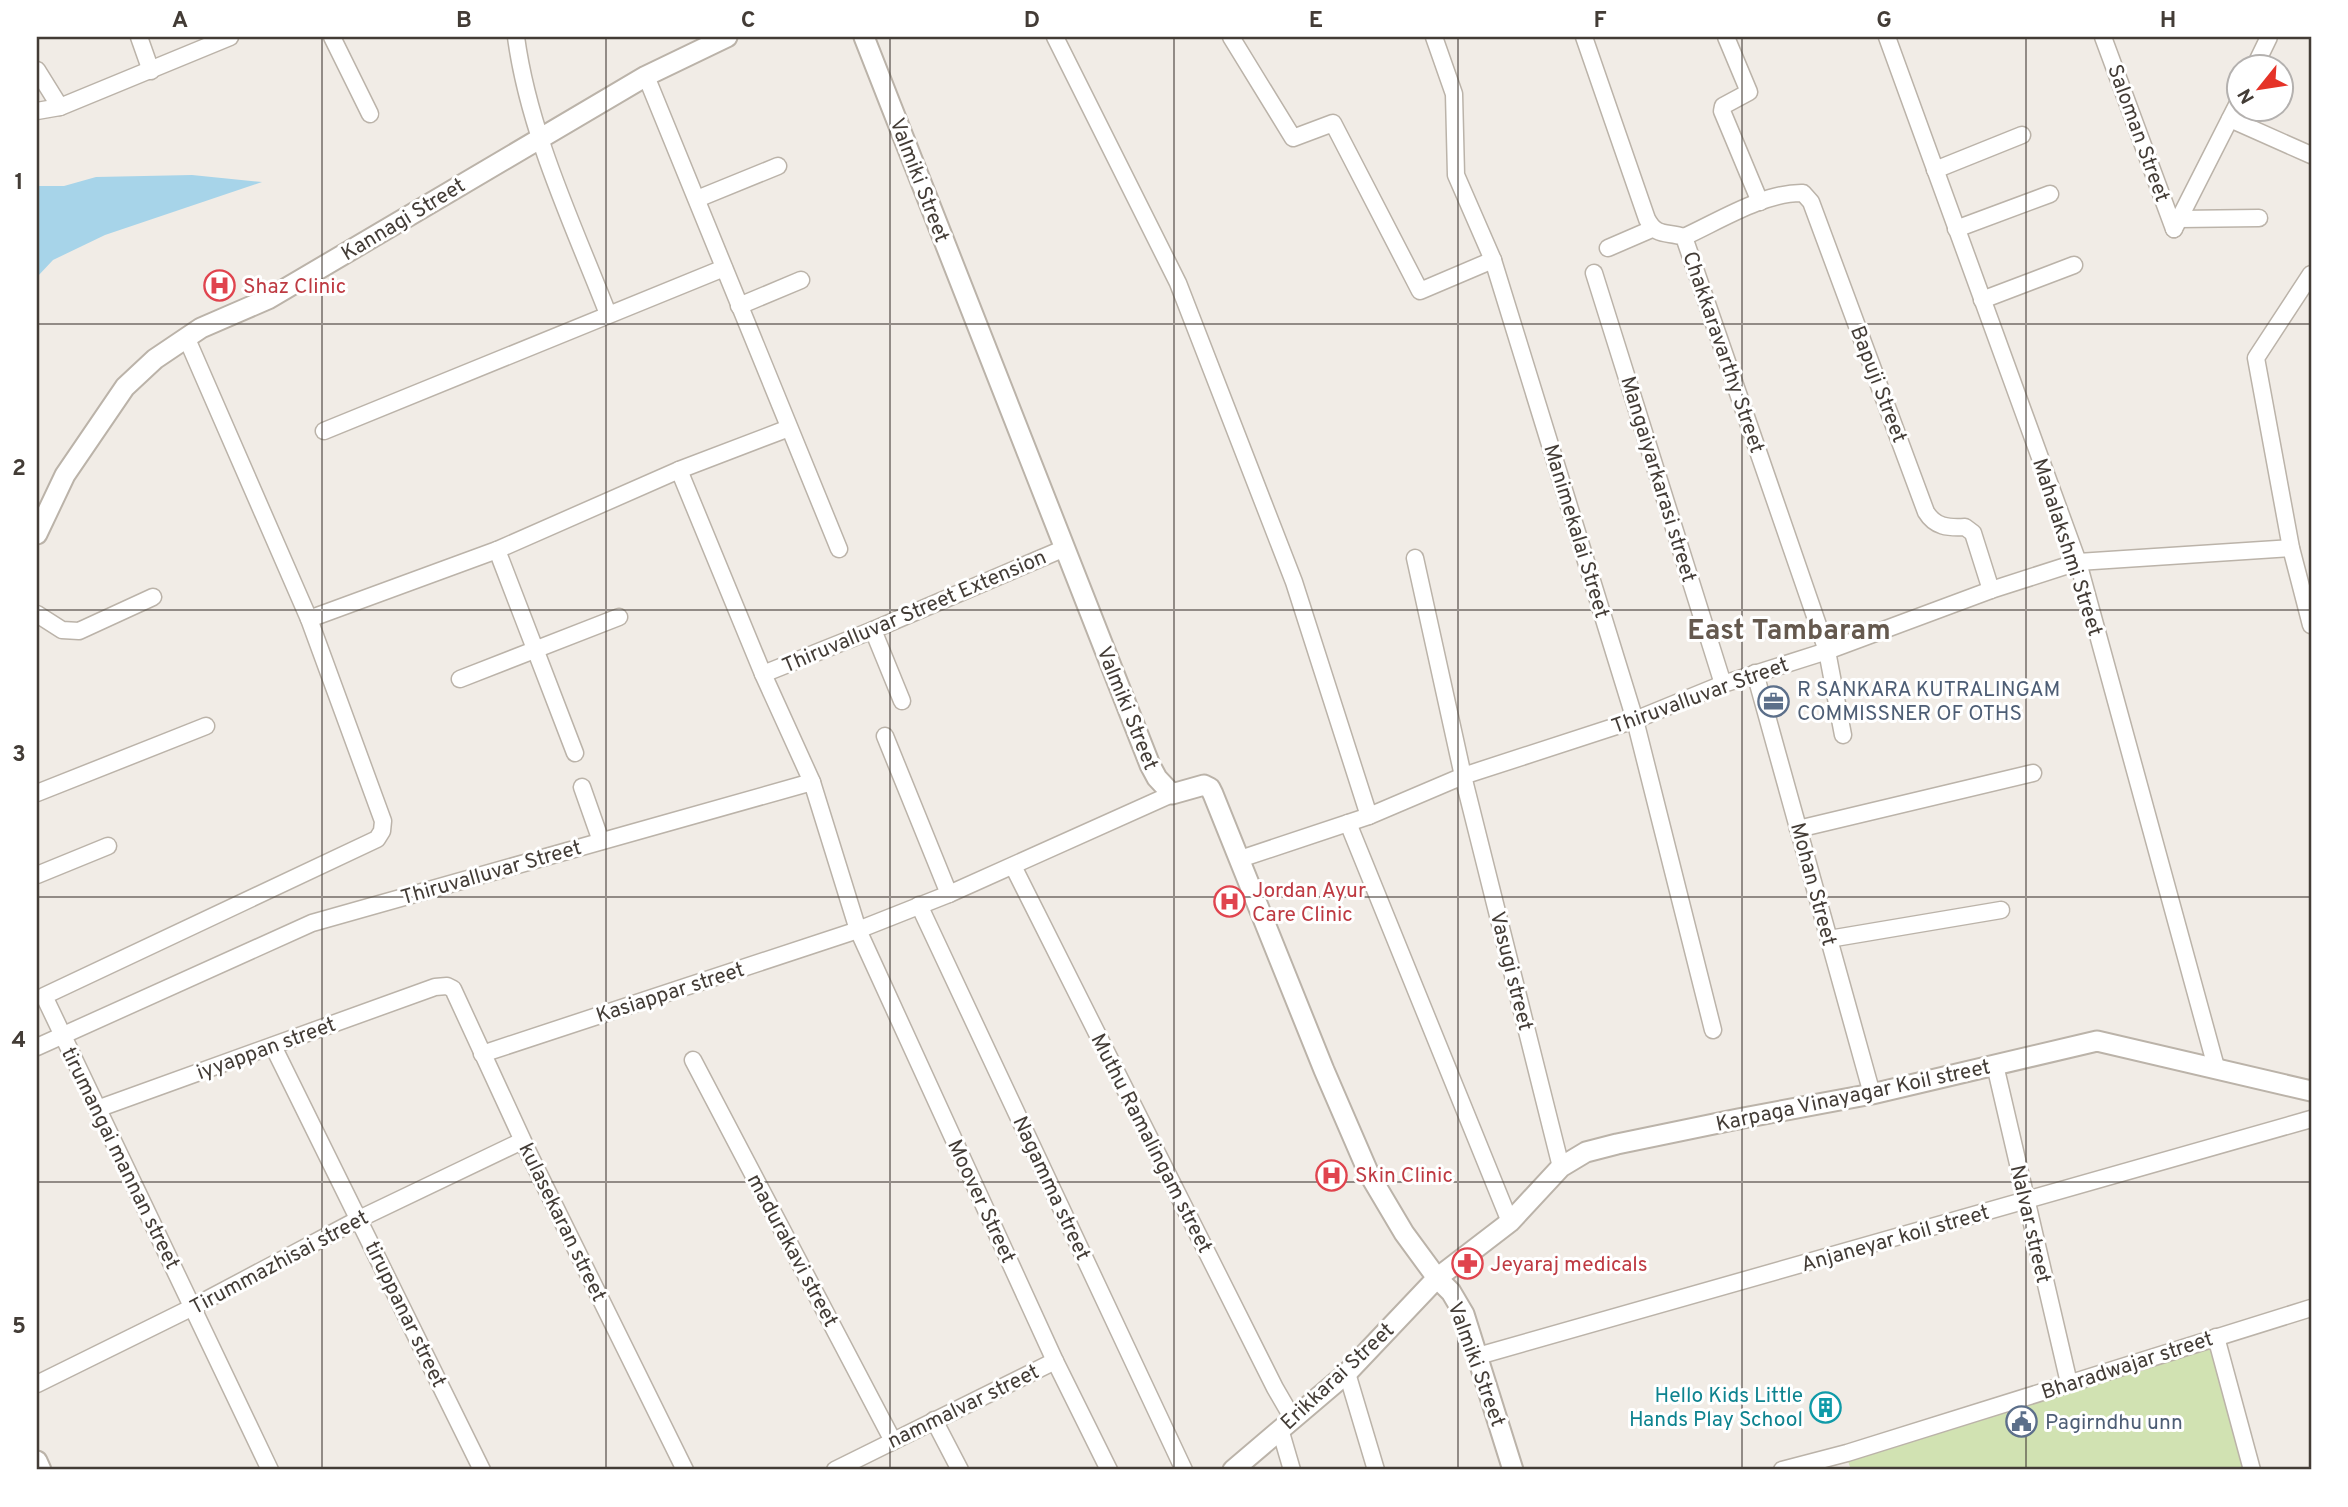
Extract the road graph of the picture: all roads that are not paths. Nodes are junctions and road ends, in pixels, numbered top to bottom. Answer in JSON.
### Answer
{"nodes":[{"id":1,"x":139,"y":37,"type":"edge"},
{"id":2,"x":230,"y":37,"type":"edge"},
{"id":3,"x":332,"y":37,"type":"edge"},
{"id":4,"x":516,"y":37,"type":"edge"},
{"id":5,"x":727,"y":37,"type":"edge"},
{"id":6,"x":864,"y":37,"type":"edge"},
{"id":7,"x":1055,"y":37,"type":"edge"},
{"id":8,"x":1231,"y":37,"type":"edge"},
{"id":9,"x":1434,"y":37,"type":"edge"},
{"id":10,"x":1584,"y":37,"type":"edge"},
{"id":11,"x":1726,"y":37,"type":"edge"},
{"id":12,"x":1886,"y":37,"type":"edge"},
{"id":13,"x":2103,"y":37,"type":"edge"},
{"id":14,"x":37,"y":70,"type":"edge"},
{"id":15,"x":151,"y":71,"type":"junction"},
{"id":16,"x":646,"y":76,"type":"junction"},
{"id":17,"x":60,"y":107,"type":"junction"},
{"id":18,"x":37,"y":111,"type":"edge"},
{"id":19,"x":370,"y":114,"type":"dead end"},
{"id":20,"x":2228,"y":122,"type":"edge"},
{"id":21,"x":2237,"y":122,"type":"edge"},
{"id":22,"x":2022,"y":135,"type":"dead end"},
{"id":23,"x":540,"y":139,"type":"junction"},
{"id":24,"x":2311,"y":155,"type":"edge"},
{"id":25,"x":778,"y":166,"type":"dead end"},
{"id":26,"x":1935,"y":170,"type":"junction"},
{"id":27,"x":2050,"y":194,"type":"dead end"},
{"id":28,"x":697,"y":199,"type":"junction"},
{"id":29,"x":1760,"y":202,"type":"junction"},
{"id":30,"x":2259,"y":218,"type":"dead end"},
{"id":31,"x":2177,"y":224,"type":"junction"},
{"id":32,"x":1652,"y":229,"type":"junction"},
{"id":33,"x":1956,"y":229,"type":"junction"},
{"id":34,"x":1684,"y":237,"type":"junction"},
{"id":35,"x":1608,"y":248,"type":"dead end"},
{"id":36,"x":1493,"y":260,"type":"junction"},
{"id":37,"x":2074,"y":265,"type":"dead end"},
{"id":38,"x":724,"y":268,"type":"junction"},
{"id":39,"x":1594,"y":273,"type":"dead end"},
{"id":40,"x":2311,"y":274,"type":"edge"},
{"id":41,"x":801,"y":280,"type":"dead end"},
{"id":42,"x":1982,"y":300,"type":"junction"},
{"id":43,"x":739,"y":306,"type":"junction"},
{"id":44,"x":608,"y":314,"type":"junction"},
{"id":45,"x":187,"y":339,"type":"junction"},
{"id":46,"x":789,"y":428,"type":"junction"},
{"id":47,"x":324,"y":430,"type":"dead end"},
{"id":48,"x":679,"y":470,"type":"junction"},
{"id":49,"x":37,"y":534,"type":"edge"},
{"id":50,"x":839,"y":548,"type":"dead end"},
{"id":51,"x":1065,"y":548,"type":"junction"},
{"id":52,"x":2291,"y":548,"type":"junction"},
{"id":53,"x":497,"y":550,"type":"junction"},
{"id":54,"x":1415,"y":558,"type":"dead end"},
{"id":55,"x":2078,"y":562,"type":"junction"},
{"id":56,"x":1991,"y":590,"type":"junction"},
{"id":57,"x":153,"y":597,"type":"dead end"},
{"id":58,"x":37,"y":614,"type":"edge"},
{"id":59,"x":619,"y":617,"type":"dead end"},
{"id":60,"x":309,"y":619,"type":"junction"},
{"id":61,"x":2311,"y":625,"type":"edge"},
{"id":62,"x":873,"y":630,"type":"junction"},
{"id":63,"x":1827,"y":651,"type":"junction"},
{"id":64,"x":535,"y":652,"type":"junction"},
{"id":65,"x":1755,"y":673,"type":"junction"},
{"id":66,"x":763,"y":674,"type":"junction"},
{"id":67,"x":460,"y":679,"type":"dead end"},
{"id":68,"x":1723,"y":684,"type":"junction"},
{"id":69,"x":902,"y":701,"type":"dead end"},
{"id":70,"x":1635,"y":720,"type":"junction"},
{"id":71,"x":206,"y":726,"type":"dead end"},
{"id":72,"x":1843,"y":735,"type":"dead end"},
{"id":73,"x":884,"y":736,"type":"dead end"},
{"id":74,"x":575,"y":753,"type":"dead end"},
{"id":75,"x":2033,"y":773,"type":"dead end"},
{"id":76,"x":1463,"y":776,"type":"junction"},
{"id":77,"x":812,"y":782,"type":"junction"},
{"id":78,"x":582,"y":787,"type":"dead end"},
{"id":79,"x":37,"y":793,"type":"edge"},
{"id":80,"x":1172,"y":794,"type":"junction"},
{"id":81,"x":1369,"y":816,"type":"junction"},
{"id":82,"x":1348,"y":823,"type":"junction"},
{"id":83,"x":1798,"y":829,"type":"junction"},
{"id":84,"x":601,"y":841,"type":"junction"},
{"id":85,"x":108,"y":846,"type":"dead end"},
{"id":86,"x":1240,"y":859,"type":"junction"},
{"id":87,"x":1013,"y":866,"type":"junction"},
{"id":88,"x":37,"y":876,"type":"edge"},
{"id":89,"x":949,"y":894,"type":"junction"},
{"id":90,"x":919,"y":905,"type":"junction"},
{"id":91,"x":2001,"y":910,"type":"dead end"},
{"id":92,"x":858,"y":930,"type":"junction"},
{"id":93,"x":1829,"y":939,"type":"junction"},
{"id":94,"x":435,"y":987,"type":"joint"},
{"id":95,"x":1713,"y":1030,"type":"dead end"},
{"id":96,"x":61,"y":1036,"type":"junction"},
{"id":97,"x":273,"y":1046,"type":"junction"},
{"id":98,"x":37,"y":1047,"type":"edge"},
{"id":99,"x":482,"y":1054,"type":"junction"},
{"id":100,"x":693,"y":1060,"type":"dead end"},
{"id":101,"x":1995,"y":1065,"type":"junction"},
{"id":102,"x":2216,"y":1068,"type":"junction"},
{"id":103,"x":2311,"y":1091,"type":"edge"},
{"id":104,"x":1872,"y":1094,"type":"junction"},
{"id":105,"x":96,"y":1109,"type":"junction"},
{"id":106,"x":2311,"y":1119,"type":"edge"},
{"id":107,"x":522,"y":1141,"type":"junction"},
{"id":108,"x":1561,"y":1167,"type":"junction"},
{"id":109,"x":2026,"y":1201,"type":"junction"},
{"id":110,"x":359,"y":1219,"type":"junction"},
{"id":111,"x":1510,"y":1222,"type":"junction"},
{"id":112,"x":1437,"y":1278,"type":"junction"},
{"id":113,"x":193,"y":1307,"type":"junction"},
{"id":114,"x":2311,"y":1308,"type":"edge"},
{"id":115,"x":2216,"y":1337,"type":"junction"},
{"id":116,"x":1478,"y":1356,"type":"junction"},
{"id":117,"x":1055,"y":1361,"type":"junction"},
{"id":118,"x":1347,"y":1373,"type":"junction"},
{"id":119,"x":2069,"y":1383,"type":"junction"},
{"id":120,"x":37,"y":1384,"type":"edge"},
{"id":121,"x":934,"y":1420,"type":"junction"},
{"id":122,"x":1287,"y":1424,"type":"junction"},
{"id":123,"x":893,"y":1441,"type":"junction"},
{"id":124,"x":1847,"y":1453,"type":"junction"},
{"id":125,"x":37,"y":1461,"type":"edge"},
{"id":126,"x":41,"y":1470,"type":"edge"},
{"id":127,"x":270,"y":1470,"type":"edge"},
{"id":128,"x":482,"y":1470,"type":"edge"},
{"id":129,"x":685,"y":1470,"type":"edge"},
{"id":130,"x":835,"y":1470,"type":"edge"},
{"id":131,"x":960,"y":1470,"type":"edge"},
{"id":132,"x":1109,"y":1470,"type":"edge"},
{"id":133,"x":1184,"y":1470,"type":"edge"},
{"id":134,"x":1233,"y":1470,"type":"edge"},
{"id":135,"x":1292,"y":1470,"type":"edge"},
{"id":136,"x":1376,"y":1470,"type":"edge"},
{"id":137,"x":1513,"y":1470,"type":"edge"},
{"id":138,"x":1782,"y":1470,"type":"edge"},
{"id":139,"x":1851,"y":1470,"type":"edge"},
{"id":140,"x":2252,"y":1470,"type":"edge"}],
"edges":[{"from":1,"to":15,"type":"street"},
{"from":2,"to":15,"type":"street"},
{"from":3,"to":19,"type":"street"},
{"from":4,"to":23,"type":"street"},
{"from":5,"to":16,"type":"street","name":"Kannagi Street"},
{"from":6,"to":51,"type":"street","name":"Valmiki Street"},
{"from":7,"to":81,"type":"street"},
{"from":8,"to":36,"type":"street"},
{"from":9,"to":36,"type":"street","name":"Manimekalai Street"},
{"from":10,"to":32,"type":"street"},
{"from":11,"to":29,"type":"street"},
{"from":12,"to":26,"type":"street","name":"Mahalakshmi Street"},
{"from":13,"to":31,"type":"street","name":"Saloman Street"},
{"from":14,"to":17,"type":"street"},
{"from":15,"to":17,"type":"street"},
{"from":16,"to":23,"type":"street","name":"Kannagi Street"},
{"from":16,"to":28,"type":"street"},
{"from":17,"to":18,"type":"street"},
{"from":20,"to":31,"type":"street"},
{"from":21,"to":24,"type":"street"},
{"from":22,"to":26,"type":"street"},
{"from":23,"to":44,"type":"street"},
{"from":23,"to":45,"type":"street","name":"Kannagi Street"},
{"from":25,"to":28,"type":"street"},
{"from":26,"to":33,"type":"street","name":"Mahalakshmi Street"},
{"from":27,"to":33,"type":"street"},
{"from":28,"to":38,"type":"street"},
{"from":29,"to":34,"type":"street","name":"Bapuji Street"},
{"from":29,"to":56,"type":"street","name":"Bapuji Street"},
{"from":30,"to":31,"type":"street"},
{"from":32,"to":34,"type":"street","name":"Chakkaravarthy Street"},
{"from":32,"to":35,"type":"street"},
{"from":33,"to":42,"type":"street","name":"Mahalakshmi Street"},
{"from":34,"to":63,"type":"street","name":"Chakkaravarthy Street"},
{"from":36,"to":70,"type":"street","name":"Manimekalai Street"},
{"from":37,"to":42,"type":"street"},
{"from":38,"to":43,"type":"street"},
{"from":38,"to":44,"type":"street"},
{"from":39,"to":68,"type":"street","name":"Mangaiyarkarasi street"},
{"from":40,"to":52,"type":"street"},
{"from":41,"to":43,"type":"street"},
{"from":42,"to":55,"type":"street","name":"Mahalakshmi Street"},
{"from":43,"to":46,"type":"street"},
{"from":44,"to":47,"type":"street"},
{"from":45,"to":49,"type":"street","name":"Kannagi Street"},
{"from":45,"to":60,"type":"street"},
{"from":46,"to":48,"type":"street"},
{"from":46,"to":50,"type":"street"},
{"from":48,"to":53,"type":"street"},
{"from":48,"to":66,"type":"street"},
{"from":51,"to":62,"type":"street","name":"Thiruvalluvar Street Extension"},
{"from":51,"to":80,"type":"street","name":"Valmiki Street"},
{"from":52,"to":55,"type":"street","name":"Thiruvalluvar Street"},
{"from":52,"to":61,"type":"street"},
{"from":53,"to":60,"type":"street"},
{"from":53,"to":64,"type":"street"},
{"from":54,"to":76,"type":"street","name":"Vasugi street"},
{"from":55,"to":56,"type":"street","name":"Thiruvalluvar Street"},
{"from":55,"to":102,"type":"street","name":"Mahalakshmi Street"},
{"from":56,"to":63,"type":"street","name":"Thiruvalluvar Street"},
{"from":57,"to":58,"type":"street"},
{"from":59,"to":64,"type":"street"},
{"from":60,"to":96,"type":"street","name":"tirumangai mannan street"},
{"from":62,"to":66,"type":"street","name":"Thiruvalluvar Street Extension"},
{"from":62,"to":69,"type":"street"},
{"from":63,"to":65,"type":"street","name":"Thiruvalluvar Street"},
{"from":63,"to":72,"type":"street","name":"Chakkaravarthy Street"},
{"from":64,"to":67,"type":"street"},
{"from":64,"to":74,"type":"street"},
{"from":65,"to":68,"type":"street","name":"Thiruvalluvar Street"},
{"from":65,"to":83,"type":"street","name":"Mohan Street"},
{"from":66,"to":77,"type":"street"},
{"from":68,"to":70,"type":"street","name":"Thiruvalluvar Street"},
{"from":70,"to":76,"type":"street","name":"Thiruvalluvar Street"},
{"from":70,"to":95,"type":"street","name":"Manimekalai Street"},
{"from":71,"to":79,"type":"street"},
{"from":73,"to":89,"type":"street"},
{"from":75,"to":83,"type":"street"},
{"from":76,"to":81,"type":"street","name":"Thiruvalluvar Street"},
{"from":76,"to":108,"type":"street","name":"Vasugi street"},
{"from":77,"to":84,"type":"street","name":"Thiruvalluvar Street"},
{"from":77,"to":92,"type":"street"},
{"from":78,"to":84,"type":"street"},
{"from":80,"to":86,"type":"street","name":"Valmiki Street"},
{"from":80,"to":87,"type":"street","name":"Kasiappar street"},
{"from":81,"to":82,"type":"street","name":"Thiruvalluvar Street"},
{"from":82,"to":86,"type":"street","name":"Thiruvalluvar Street"},
{"from":82,"to":111,"type":"street"},
{"from":83,"to":93,"type":"street","name":"Mohan Street"},
{"from":84,"to":96,"type":"street","name":"Thiruvalluvar Street"},
{"from":85,"to":88,"type":"street"},
{"from":86,"to":112,"type":"street","name":"Valmiki Street"},
{"from":87,"to":89,"type":"street","name":"Kasiappar street"},
{"from":87,"to":122,"type":"street","name":"Muthu Ramalingam street"},
{"from":89,"to":90,"type":"street","name":"Kasiappar street"},
{"from":90,"to":92,"type":"street","name":"Kasiappar street"},
{"from":90,"to":133,"type":"street","name":"Nagamma street"},
{"from":91,"to":93,"type":"street"},
{"from":92,"to":99,"type":"street","name":"Kasiappar street"},
{"from":92,"to":117,"type":"street","name":"Moover Street"},
{"from":93,"to":104,"type":"street","name":"Mohan Street"},
{"from":94,"to":97,"type":"street","name":"iyyappan street"},
{"from":94,"to":99,"type":"street","name":"kulasekaran street"},
{"from":96,"to":98,"type":"street","name":"Thiruvalluvar Street"},
{"from":96,"to":105,"type":"street","name":"tirumangai mannan street"},
{"from":97,"to":105,"type":"street","name":"iyyappan street"},
{"from":97,"to":110,"type":"street","name":"tiruppanar street"},
{"from":99,"to":107,"type":"street","name":"kulasekaran street"},
{"from":100,"to":123,"type":"street","name":"madurakavi street"},
{"from":101,"to":102,"type":"street","name":"Karpaga Vinayagar Koil street"},
{"from":101,"to":104,"type":"street","name":"Karpaga Vinayagar Koil street"},
{"from":101,"to":109,"type":"street","name":"Nalvar street"},
{"from":102,"to":103,"type":"street","name":"Karpaga Vinayagar Koil street"},
{"from":104,"to":108,"type":"street","name":"Karpaga Vinayagar Koil street"},
{"from":105,"to":113,"type":"street","name":"tirumangai mannan street"},
{"from":106,"to":109,"type":"street","name":"Anjaneyar koil street"},
{"from":107,"to":110,"type":"street","name":"Tirummazhisai street"},
{"from":107,"to":129,"type":"street","name":"kulasekaran street"},
{"from":108,"to":111,"type":"street","name":"Karpaga Vinayagar Koil street"},
{"from":109,"to":116,"type":"street","name":"Anjaneyar koil street"},
{"from":109,"to":119,"type":"street","name":"Nalvar street"},
{"from":110,"to":113,"type":"street","name":"Tirummazhisai street"},
{"from":110,"to":128,"type":"street","name":"tiruppanar street"},
{"from":111,"to":112,"type":"street","name":"Karpaga Vinayagar Koil street"},
{"from":112,"to":116,"type":"street","name":"Valmiki Street"},
{"from":112,"to":118,"type":"street","name":"Erikkarai Street"},
{"from":113,"to":120,"type":"street","name":"Tirummazhisai street"},
{"from":113,"to":127,"type":"street","name":"tirumangai mannan street"},
{"from":114,"to":115,"type":"street","name":"Bharadwajar street"},
{"from":115,"to":119,"type":"street","name":"Bharadwajar street"},
{"from":115,"to":140,"type":"street"},
{"from":116,"to":137,"type":"street","name":"Valmiki Street"},
{"from":117,"to":121,"type":"street","name":"nammalvar street"},
{"from":117,"to":132,"type":"street","name":"Moover Street"},
{"from":118,"to":122,"type":"street","name":"Erikkarai Street"},
{"from":118,"to":136,"type":"street"},
{"from":119,"to":124,"type":"street","name":"Bharadwajar street"},
{"from":121,"to":123,"type":"street","name":"nammalvar street"},
{"from":121,"to":131,"type":"street"},
{"from":122,"to":134,"type":"street","name":"Erikkarai Street"},
{"from":122,"to":135,"type":"street","name":"Muthu Ramalingam street"},
{"from":123,"to":130,"type":"street","name":"nammalvar street"},
{"from":124,"to":138,"type":"street","name":"Bharadwajar street"},
{"from":124,"to":139,"type":"street"},
{"from":125,"to":126,"type":"street"}]}
